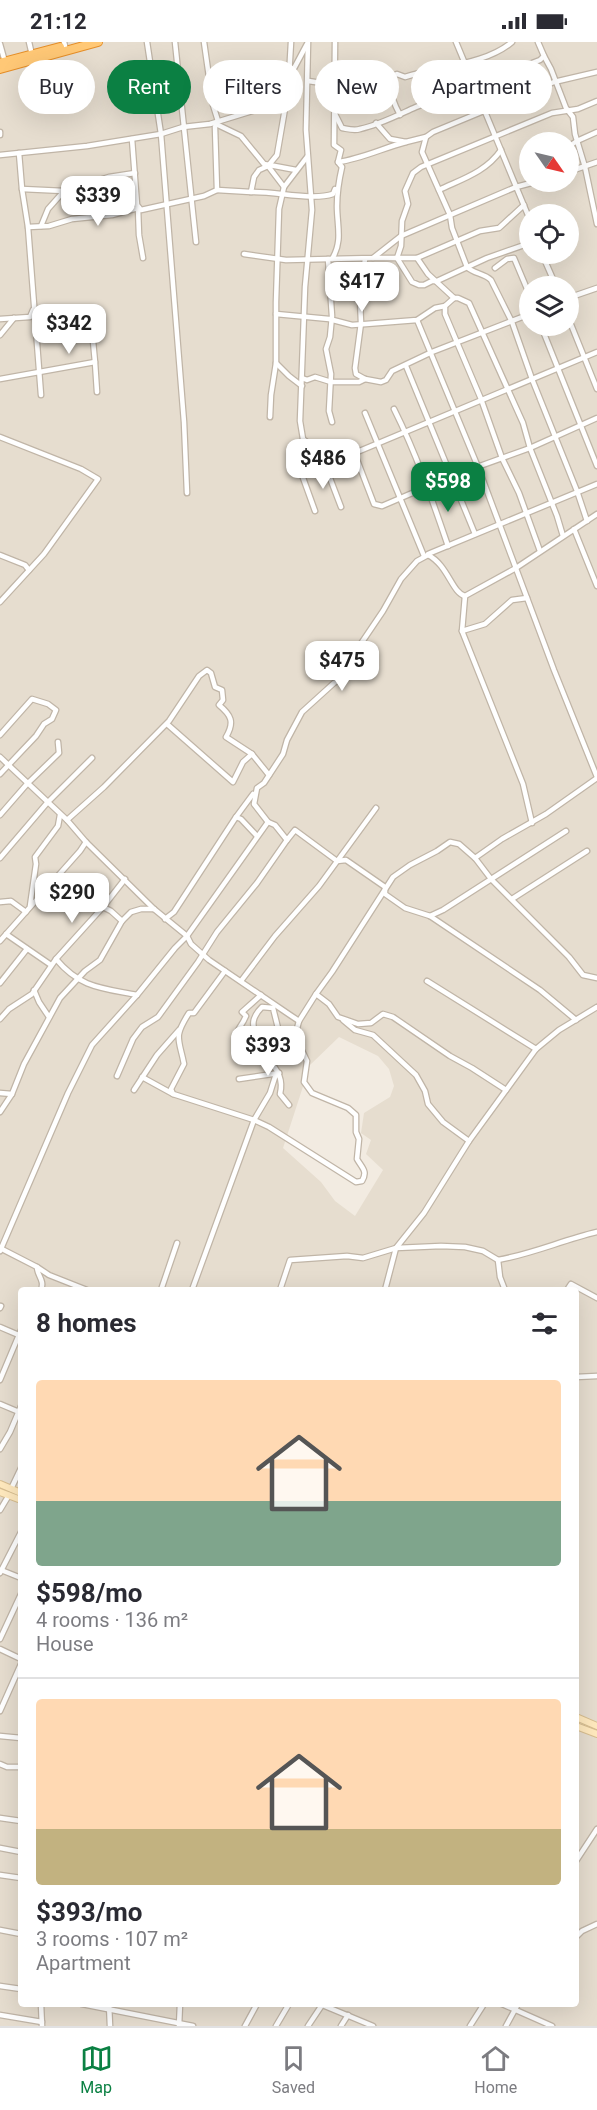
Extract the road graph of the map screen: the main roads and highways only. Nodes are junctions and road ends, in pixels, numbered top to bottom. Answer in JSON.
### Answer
{"nodes":[{"id":1,"x":78,"y":42,"type":"edge"},
{"id":2,"x":98,"y":42,"type":"edge"},
{"id":3,"x":65,"y":44,"type":"edge"},
{"id":4,"x":2,"y":65,"type":"edge"},
{"id":5,"x":0,"y":1484,"type":"edge"},
{"id":6,"x":0,"y":1492,"type":"edge"},
{"id":7,"x":10,"y":1492,"type":"junction"},
{"id":8,"x":18,"y":1493,"type":"edge"},
{"id":9,"x":18,"y":1498,"type":"edge"},
{"id":10,"x":579,"y":1719,"type":"edge"},
{"id":11,"x":597,"y":1726,"type":"edge"},
{"id":12,"x":579,"y":1727,"type":"edge"},
{"id":13,"x":597,"y":1734,"type":"edge"}],
"edges":[{"from":1,"to":3,"type":"highway"},
{"from":2,"to":4,"type":"highway"},
{"from":3,"to":4,"type":"highway"},
{"from":5,"to":7,"type":"main road"},
{"from":6,"to":7,"type":"main road"},
{"from":7,"to":8,"type":"main road"},
{"from":7,"to":9,"type":"main road"},
{"from":10,"to":11,"type":"main road"},
{"from":12,"to":13,"type":"main road"}]}
